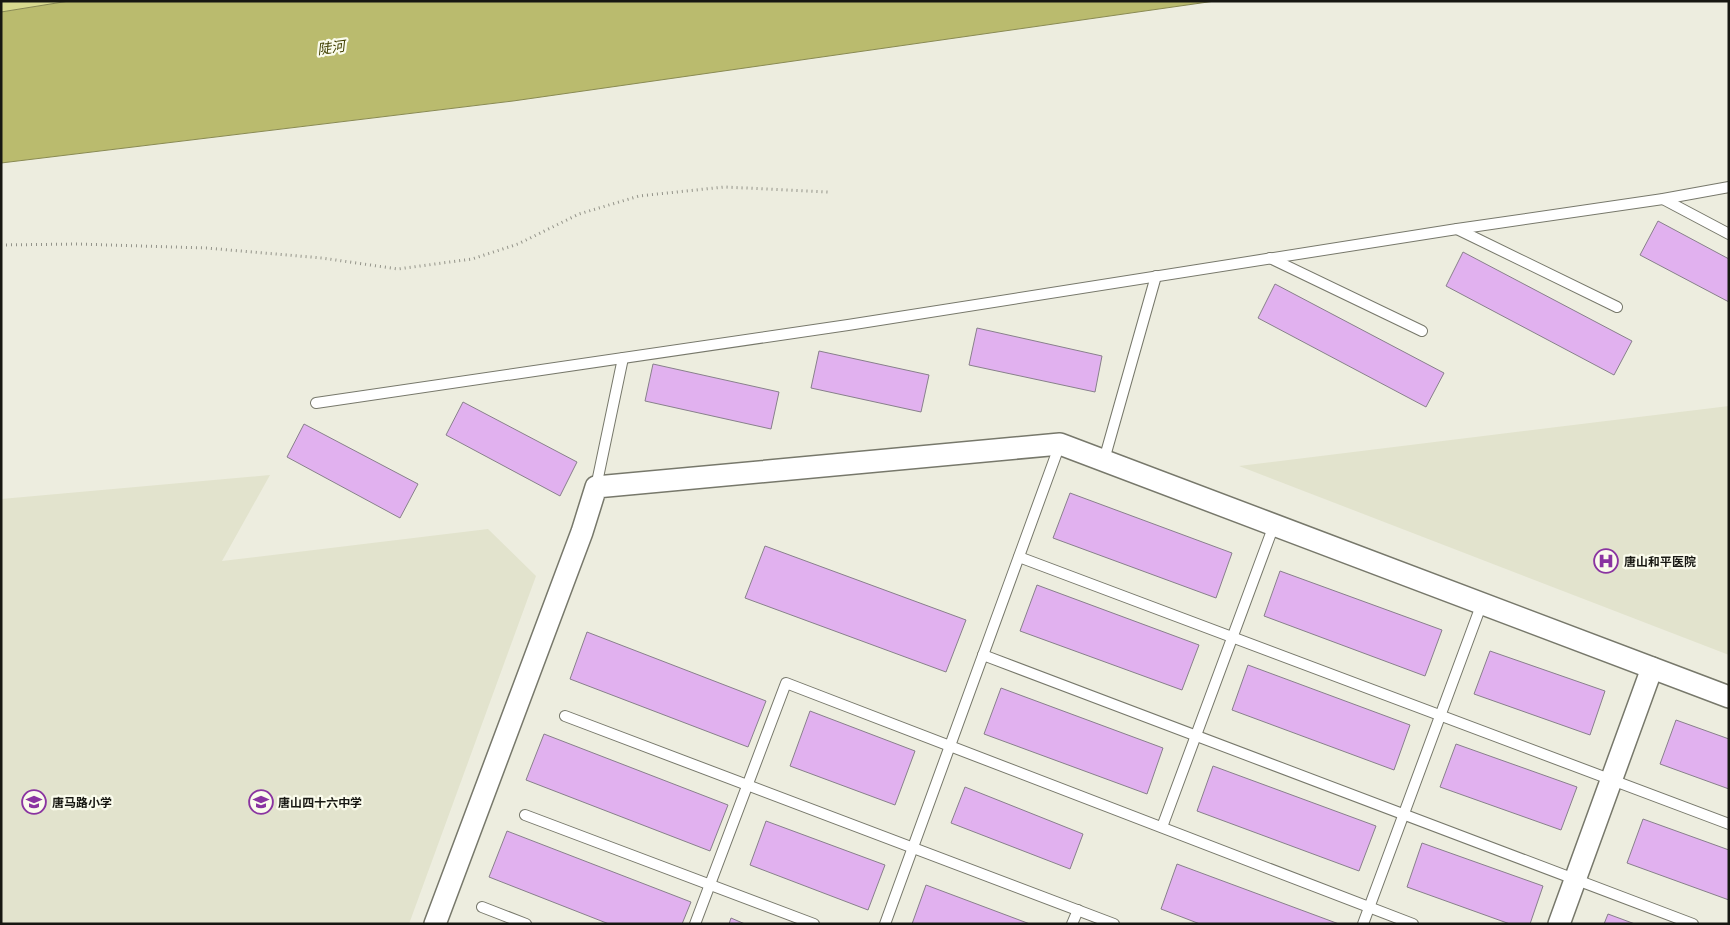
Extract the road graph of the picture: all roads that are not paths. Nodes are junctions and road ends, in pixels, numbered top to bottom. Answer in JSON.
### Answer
{"nodes":[{"id":1,"x":1729,"y":187,"type":"edge"},
{"id":2,"x":1663,"y":199,"type":"junction"},
{"id":3,"x":1456,"y":229,"type":"junction"},
{"id":4,"x":1729,"y":234,"type":"edge"},
{"id":5,"x":1270,"y":258,"type":"junction"},
{"id":6,"x":1156,"y":276,"type":"junction"},
{"id":7,"x":1617,"y":307,"type":"dead end"},
{"id":8,"x":1422,"y":332,"type":"dead end"},
{"id":9,"x":623,"y":358,"type":"junction"},
{"id":10,"x":316,"y":403,"type":"dead end"},
{"id":11,"x":1060,"y":444,"type":"junction"},
{"id":12,"x":1104,"y":460,"type":"junction"},
{"id":13,"x":596,"y":487,"type":"junction"},
{"id":14,"x":1274,"y":524,"type":"junction"},
{"id":15,"x":1019,"y":557,"type":"junction"},
{"id":16,"x":1482,"y":603,"type":"junction"},
{"id":17,"x":1232,"y":637,"type":"junction"},
{"id":18,"x":984,"y":655,"type":"junction"},
{"id":19,"x":1652,"y":668,"type":"junction"},
{"id":20,"x":1729,"y":697,"type":"edge"},
{"id":21,"x":565,"y":716,"type":"dead end"},
{"id":22,"x":1440,"y":716,"type":"junction"},
{"id":23,"x":1196,"y":735,"type":"junction"},
{"id":24,"x":950,"y":746,"type":"junction"},
{"id":25,"x":1611,"y":780,"type":"junction"},
{"id":26,"x":747,"y":785,"type":"junction"},
{"id":27,"x":1404,"y":814,"type":"junction"},
{"id":28,"x":524,"y":815,"type":"dead end"},
{"id":29,"x":1729,"y":824,"type":"edge"},
{"id":30,"x":1162,"y":827,"type":"junction"},
{"id":31,"x":913,"y":848,"type":"junction"},
{"id":32,"x":1575,"y":879,"type":"junction"},
{"id":33,"x":710,"y":885,"type":"junction"},
{"id":34,"x":482,"y":907,"type":"dead end"},
{"id":35,"x":1369,"y":907,"type":"junction"},
{"id":36,"x":1078,"y":910,"type":"junction"},
{"id":37,"x":435,"y":924,"type":"edge"},
{"id":38,"x":526,"y":924,"type":"edge"},
{"id":39,"x":695,"y":924,"type":"edge"},
{"id":40,"x":814,"y":924,"type":"edge"},
{"id":41,"x":885,"y":924,"type":"edge"},
{"id":42,"x":1072,"y":924,"type":"edge"},
{"id":43,"x":1114,"y":924,"type":"edge"},
{"id":44,"x":1363,"y":924,"type":"edge"},
{"id":45,"x":1413,"y":924,"type":"edge"},
{"id":46,"x":1559,"y":924,"type":"edge"},
{"id":47,"x":1693,"y":924,"type":"edge"}],
"edges":[{"from":1,"to":2,"type":"lane"},
{"from":2,"to":3,"type":"lane"},
{"from":2,"to":4,"type":"lane"},
{"from":3,"to":5,"type":"lane"},
{"from":3,"to":7,"type":"lane"},
{"from":5,"to":6,"type":"lane"},
{"from":5,"to":8,"type":"lane"},
{"from":6,"to":9,"type":"lane"},
{"from":6,"to":12,"type":"lane"},
{"from":9,"to":10,"type":"lane"},
{"from":9,"to":13,"type":"lane"},
{"from":11,"to":12,"type":"street"},
{"from":11,"to":13,"type":"street"},
{"from":11,"to":15,"type":"lane"},
{"from":12,"to":14,"type":"street"},
{"from":13,"to":37,"type":"street"},
{"from":14,"to":16,"type":"street"},
{"from":14,"to":17,"type":"lane"},
{"from":15,"to":17,"type":"lane"},
{"from":15,"to":18,"type":"lane"},
{"from":16,"to":19,"type":"street"},
{"from":16,"to":22,"type":"lane"},
{"from":17,"to":22,"type":"lane"},
{"from":17,"to":23,"type":"lane"},
{"from":18,"to":23,"type":"lane"},
{"from":18,"to":24,"type":"lane"},
{"from":19,"to":20,"type":"street"},
{"from":19,"to":25,"type":"street"},
{"from":21,"to":26,"type":"lane"},
{"from":22,"to":25,"type":"lane"},
{"from":22,"to":27,"type":"lane"},
{"from":23,"to":27,"type":"lane"},
{"from":23,"to":30,"type":"lane"},
{"from":24,"to":26,"type":"lane"},
{"from":24,"to":30,"type":"lane"},
{"from":24,"to":31,"type":"lane"},
{"from":25,"to":29,"type":"lane"},
{"from":25,"to":32,"type":"street"},
{"from":26,"to":31,"type":"lane"},
{"from":26,"to":33,"type":"lane"},
{"from":27,"to":32,"type":"lane"},
{"from":27,"to":35,"type":"lane"},
{"from":28,"to":33,"type":"lane"},
{"from":30,"to":35,"type":"lane"},
{"from":31,"to":36,"type":"lane"},
{"from":31,"to":41,"type":"lane"},
{"from":32,"to":46,"type":"street"},
{"from":32,"to":47,"type":"lane"},
{"from":33,"to":39,"type":"lane"},
{"from":33,"to":40,"type":"lane"},
{"from":34,"to":38,"type":"lane"},
{"from":35,"to":44,"type":"lane"},
{"from":35,"to":45,"type":"lane"},
{"from":36,"to":42,"type":"lane"},
{"from":36,"to":43,"type":"lane"}]}
